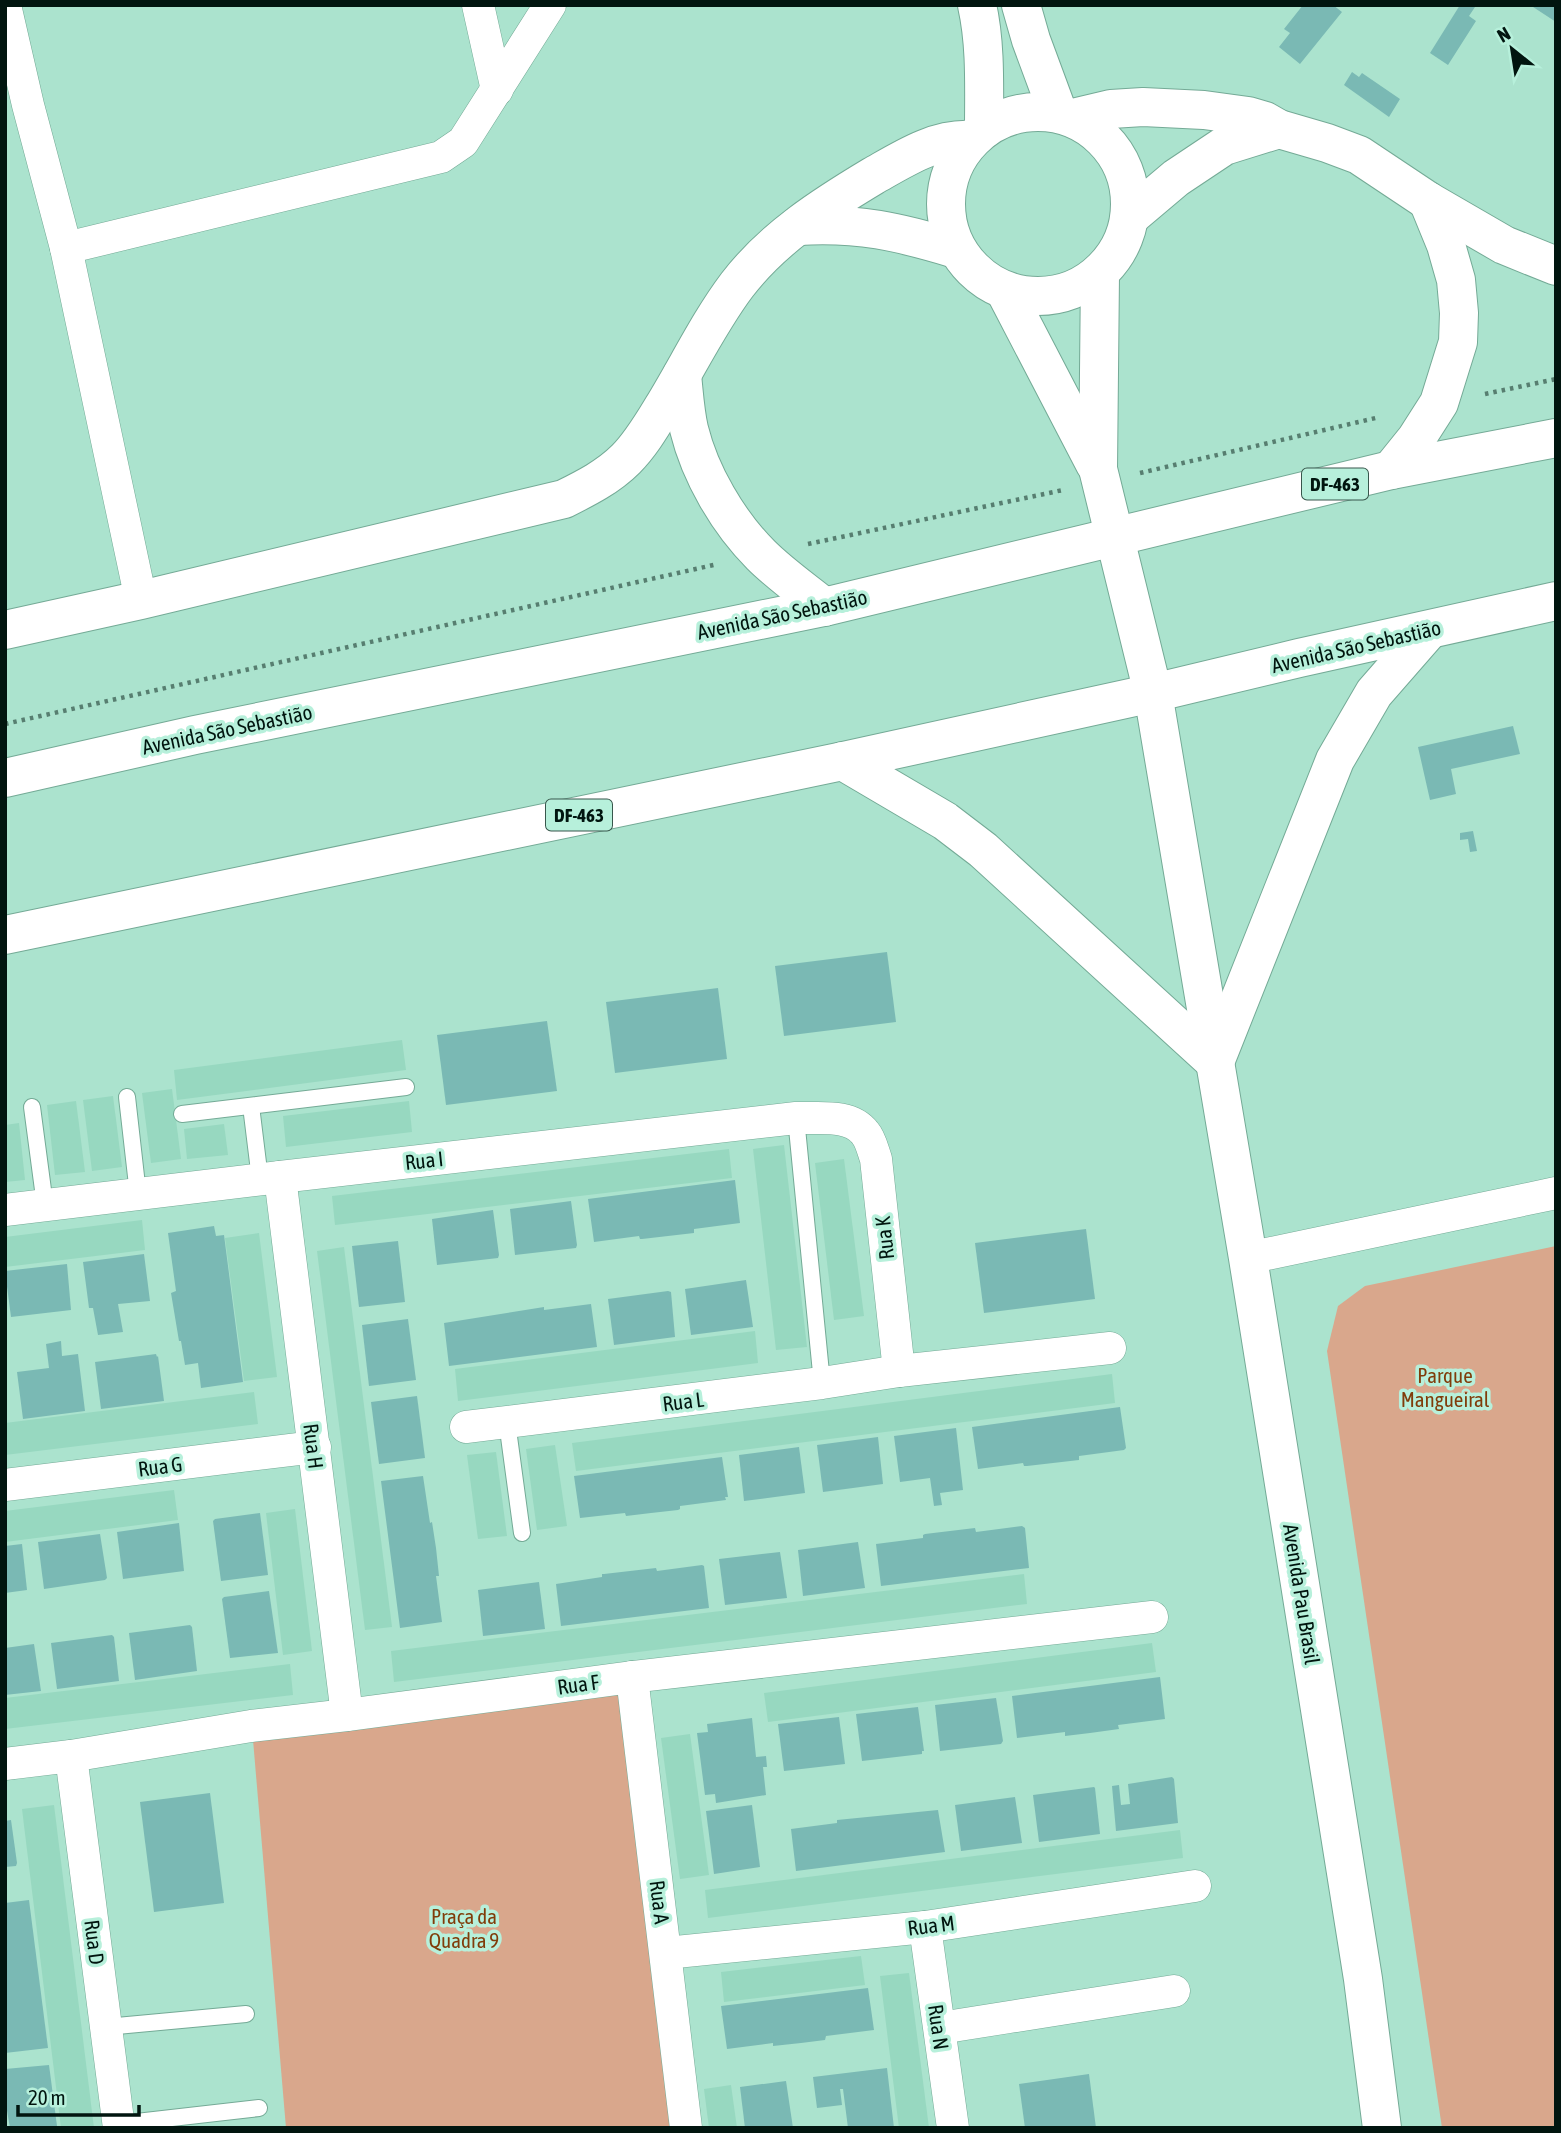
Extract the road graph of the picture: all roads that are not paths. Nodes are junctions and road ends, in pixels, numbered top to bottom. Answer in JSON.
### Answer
{"nodes":[{"id":1,"x":5,"y":5,"type":"edge"},
{"id":2,"x":478,"y":5,"type":"edge"},
{"id":3,"x":550,"y":5,"type":"edge"},
{"id":4,"x":977,"y":5,"type":"edge"},
{"id":5,"x":1021,"y":5,"type":"edge"},
{"id":6,"x":497,"y":89,"type":"junction"},
{"id":7,"x":17,"y":107,"type":"edge"},
{"id":8,"x":1066,"y":115,"type":"junction"},
{"id":9,"x":1279,"y":129,"type":"junction"},
{"id":10,"x":977,"y":134,"type":"junction"},
{"id":11,"x":1428,"y":201,"type":"junction"},
{"id":12,"x":1131,"y":216,"type":"junction"},
{"id":13,"x":798,"y":226,"type":"junction"},
{"id":14,"x":66,"y":248,"type":"junction"},
{"id":15,"x":956,"y":249,"type":"junction"},
{"id":16,"x":1556,"y":266,"type":"edge"},
{"id":17,"x":1100,"y":274,"type":"junction"},
{"id":18,"x":1005,"y":291,"type":"junction"},
{"id":19,"x":682,"y":375,"type":"junction"},
{"id":20,"x":1556,"y":438,"type":"edge"},
{"id":21,"x":1098,"y":469,"type":"junction"},
{"id":22,"x":1391,"y":470,"type":"junction"},
{"id":23,"x":1115,"y":536,"type":"junction"},
{"id":24,"x":141,"y":600,"type":"junction"},
{"id":25,"x":1556,"y":601,"type":"edge"},
{"id":26,"x":824,"y":607,"type":"junction"},
{"id":27,"x":5,"y":630,"type":"edge"},
{"id":28,"x":1429,"y":630,"type":"junction"},
{"id":29,"x":1153,"y":693,"type":"junction"},
{"id":30,"x":843,"y":761,"type":"junction"},
{"id":31,"x":5,"y":778,"type":"edge"},
{"id":32,"x":5,"y":935,"type":"edge"},
{"id":33,"x":1215,"y":1062,"type":"junction"},
{"id":34,"x":406,"y":1087,"type":"dead end"},
{"id":35,"x":127,"y":1097,"type":"dead end"},
{"id":36,"x":251,"y":1106,"type":"junction"},
{"id":37,"x":32,"y":1107,"type":"dead end"},
{"id":38,"x":182,"y":1114,"type":"dead end"},
{"id":39,"x":796,"y":1118,"type":"junction"},
{"id":40,"x":844,"y":1119,"type":"joint"},
{"id":41,"x":270,"y":1178,"type":"junction"},
{"id":42,"x":1556,"y":1193,"type":"edge"},
{"id":43,"x":138,"y":1194,"type":"junction"},
{"id":44,"x":45,"y":1205,"type":"junction"},
{"id":45,"x":5,"y":1210,"type":"edge"},
{"id":46,"x":1248,"y":1258,"type":"junction"},
{"id":47,"x":1110,"y":1348,"type":"dead end"},
{"id":48,"x":899,"y":1371,"type":"junction"},
{"id":49,"x":822,"y":1383,"type":"junction"},
{"id":50,"x":507,"y":1422,"type":"junction"},
{"id":51,"x":467,"y":1427,"type":"dead end"},
{"id":52,"x":315,"y":1447,"type":"junction"},
{"id":53,"x":5,"y":1485,"type":"edge"},
{"id":54,"x":522,"y":1533,"type":"dead end"},
{"id":55,"x":1152,"y":1617,"type":"dead end"},
{"id":56,"x":632,"y":1677,"type":"junction"},
{"id":57,"x":347,"y":1715,"type":"junction"},
{"id":58,"x":71,"y":1756,"type":"junction"},
{"id":59,"x":5,"y":1764,"type":"edge"},
{"id":60,"x":1195,"y":1886,"type":"dead end"},
{"id":61,"x":925,"y":1927,"type":"junction"},
{"id":62,"x":666,"y":1953,"type":"junction"},
{"id":63,"x":1174,"y":1991,"type":"dead end"},
{"id":64,"x":246,"y":2014,"type":"dead end"},
{"id":65,"x":106,"y":2027,"type":"junction"},
{"id":66,"x":940,"y":2028,"type":"junction"},
{"id":67,"x":259,"y":2108,"type":"dead end"},
{"id":68,"x":119,"y":2126,"type":"edge"},
{"id":69,"x":686,"y":2128,"type":"edge"},
{"id":70,"x":953,"y":2128,"type":"edge"},
{"id":71,"x":1382,"y":2128,"type":"edge"}],
"edges":[{"from":1,"to":7,"type":"street"},
{"from":2,"to":6,"type":"street"},
{"from":3,"to":6,"type":"street"},
{"from":4,"to":10,"type":"street"},
{"from":5,"to":8,"type":"street"},
{"from":6,"to":14,"type":"street"},
{"from":7,"to":14,"type":"street"},
{"from":8,"to":9,"type":"street"},
{"from":8,"to":10,"type":"street"},
{"from":8,"to":12,"type":"street"},
{"from":9,"to":11,"type":"street"},
{"from":9,"to":12,"type":"street"},
{"from":10,"to":13,"type":"street"},
{"from":10,"to":15,"type":"street"},
{"from":11,"to":16,"type":"street"},
{"from":11,"to":22,"type":"street"},
{"from":12,"to":17,"type":"street"},
{"from":13,"to":15,"type":"street"},
{"from":13,"to":19,"type":"street"},
{"from":14,"to":24,"type":"street"},
{"from":15,"to":18,"type":"street"},
{"from":17,"to":18,"type":"street"},
{"from":17,"to":21,"type":"street"},
{"from":18,"to":21,"type":"street"},
{"from":19,"to":24,"type":"street"},
{"from":19,"to":26,"type":"street"},
{"from":20,"to":22,"type":"street","name":"Avenida São Sebastião","number":"DF-463"},
{"from":21,"to":23,"type":"street","name":"Avenida Pau Brasil"},
{"from":22,"to":23,"type":"street","name":"Avenida São Sebastião","number":"DF-463"},
{"from":23,"to":26,"type":"street","name":"Avenida São Sebastião","number":"DF-463"},
{"from":23,"to":29,"type":"street","name":"Avenida Pau Brasil"},
{"from":24,"to":27,"type":"street"},
{"from":25,"to":28,"type":"street","name":"Avenida São Sebastião","number":"DF-463"},
{"from":26,"to":31,"type":"street","name":"Avenida São Sebastião","number":"DF-463"},
{"from":28,"to":29,"type":"street","name":"Avenida São Sebastião","number":"DF-463"},
{"from":28,"to":33,"type":"street"},
{"from":29,"to":30,"type":"street","name":"Avenida São Sebastião","number":"DF-463"},
{"from":29,"to":33,"type":"street","name":"Avenida Pau Brasil"},
{"from":30,"to":32,"type":"street","name":"Avenida São Sebastião","number":"DF-463"},
{"from":30,"to":33,"type":"street"},
{"from":33,"to":46,"type":"street","name":"Avenida Pau Brasil"},
{"from":34,"to":36,"type":"lane"},
{"from":35,"to":43,"type":"lane"},
{"from":36,"to":38,"type":"lane"},
{"from":36,"to":41,"type":"lane"},
{"from":37,"to":44,"type":"lane"},
{"from":39,"to":40,"type":"street","name":"Rua I"},
{"from":39,"to":41,"type":"street","name":"Rua I"},
{"from":39,"to":49,"type":"lane"},
{"from":40,"to":48,"type":"street","name":"Rua K"},
{"from":41,"to":43,"type":"street","name":"Rua I"},
{"from":41,"to":52,"type":"street","name":"Rua H"},
{"from":42,"to":46,"type":"street"},
{"from":43,"to":44,"type":"street","name":"Rua I"},
{"from":44,"to":45,"type":"street","name":"Rua I"},
{"from":46,"to":71,"type":"street","name":"Avenida Pau Brasil"},
{"from":47,"to":48,"type":"street","name":"Rua L"},
{"from":48,"to":49,"type":"street","name":"Rua L"},
{"from":49,"to":50,"type":"street","name":"Rua L"},
{"from":50,"to":51,"type":"street","name":"Rua L"},
{"from":50,"to":54,"type":"lane"},
{"from":52,"to":53,"type":"street","name":"Rua G"},
{"from":52,"to":57,"type":"street","name":"Rua H"},
{"from":55,"to":56,"type":"street","name":"Rua F"},
{"from":56,"to":57,"type":"street","name":"Rua F"},
{"from":56,"to":62,"type":"street","name":"Rua A"},
{"from":57,"to":58,"type":"street","name":"Rua F"},
{"from":58,"to":59,"type":"street","name":"Rua F"},
{"from":58,"to":65,"type":"street","name":"Rua D"},
{"from":60,"to":61,"type":"street","name":"Rua M"},
{"from":61,"to":62,"type":"street","name":"Rua M"},
{"from":61,"to":66,"type":"street","name":"Rua N"},
{"from":62,"to":69,"type":"street","name":"Rua A"},
{"from":63,"to":66,"type":"street"},
{"from":64,"to":65,"type":"lane"},
{"from":65,"to":68,"type":"street","name":"Rua D"},
{"from":66,"to":70,"type":"street","name":"Rua N"},
{"from":67,"to":68,"type":"lane"}]}
